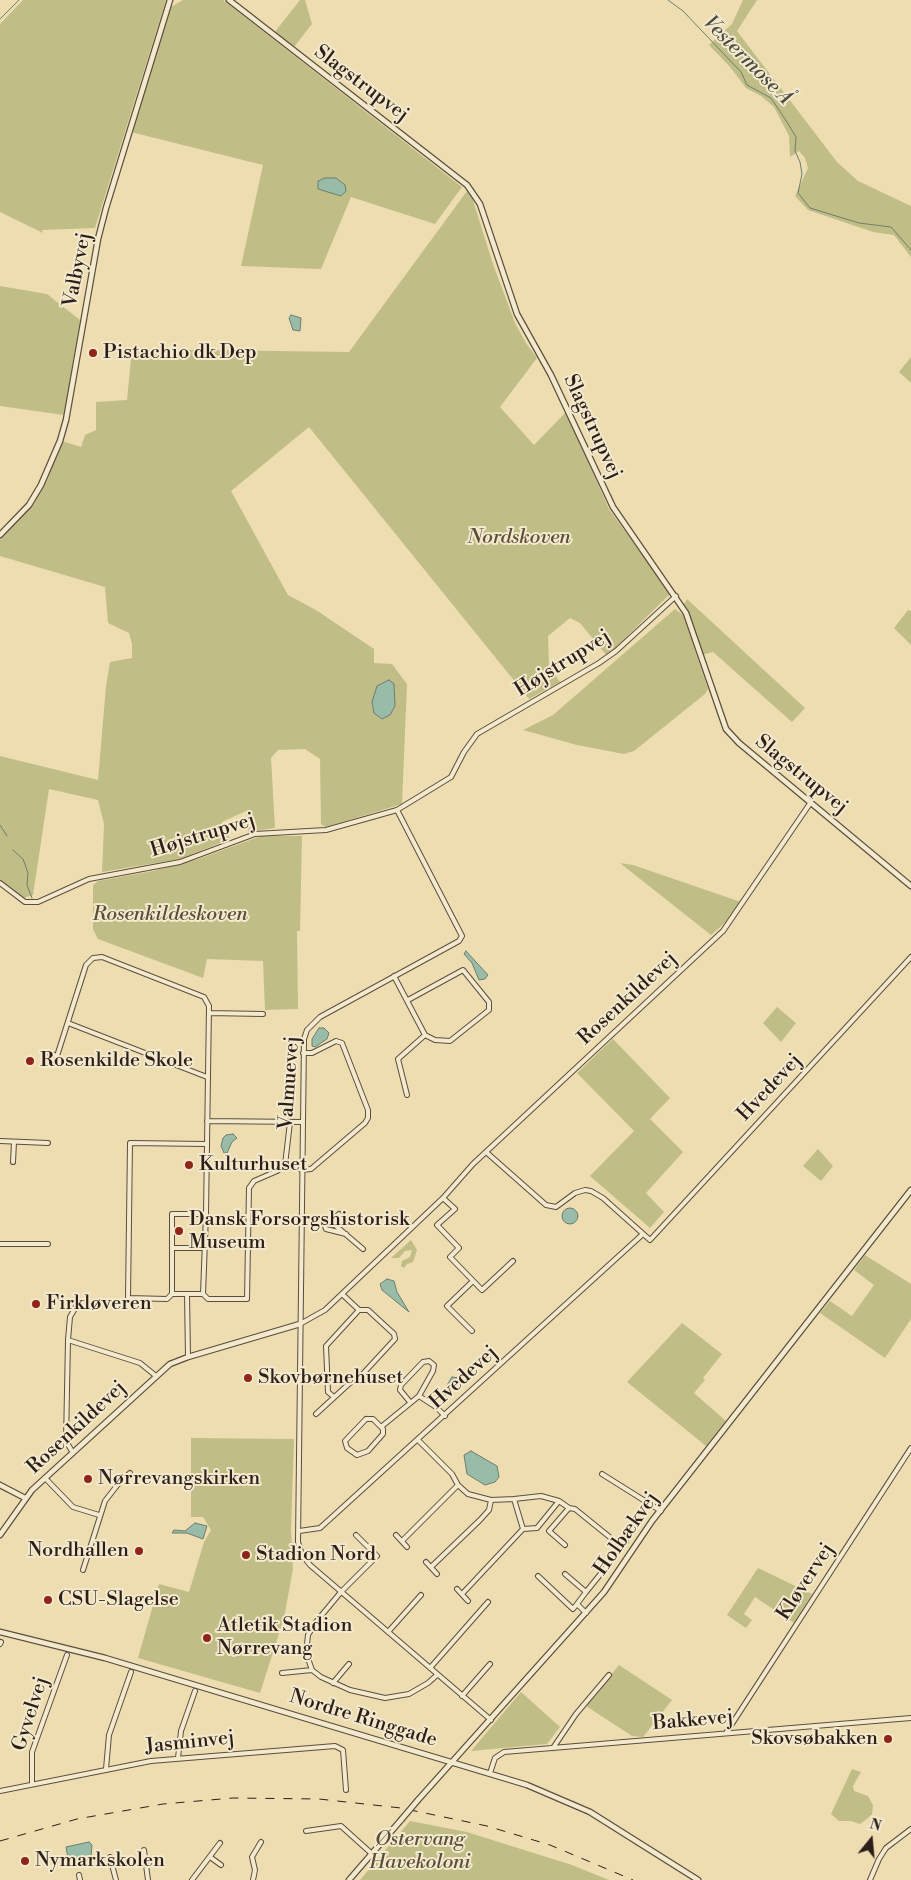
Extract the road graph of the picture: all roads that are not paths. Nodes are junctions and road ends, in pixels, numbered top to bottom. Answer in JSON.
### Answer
{"nodes":[{"id":1,"x":170,"y":0,"type":"edge"},
{"id":2,"x":229,"y":0,"type":"edge"},
{"id":3,"x":0,"y":535,"type":"edge"},
{"id":4,"x":676,"y":596,"type":"junction"},
{"id":5,"x":811,"y":802,"type":"junction"},
{"id":6,"x":397,"y":810,"type":"junction"},
{"id":7,"x":0,"y":883,"type":"edge"},
{"id":8,"x":911,"y":886,"type":"edge"},
{"id":9,"x":911,"y":957,"type":"edge"},
{"id":10,"x":394,"y":976,"type":"junction"},
{"id":11,"x":408,"y":1000,"type":"junction"},
{"id":12,"x":208,"y":1013,"type":"junction"},
{"id":13,"x":263,"y":1014,"type":"dead end"},
{"id":14,"x":68,"y":1023,"type":"junction"},
{"id":15,"x":425,"y":1035,"type":"junction"},
{"id":16,"x":49,"y":1053,"type":"dead end"},
{"id":17,"x":303,"y":1053,"type":"junction"},
{"id":18,"x":207,"y":1077,"type":"junction"},
{"id":19,"x":407,"y":1095,"type":"dead end"},
{"id":20,"x":206,"y":1121,"type":"junction"},
{"id":21,"x":290,"y":1122,"type":"junction"},
{"id":22,"x":302,"y":1122,"type":"junction"},
{"id":23,"x":0,"y":1141,"type":"edge"},
{"id":24,"x":14,"y":1142,"type":"junction"},
{"id":25,"x":48,"y":1143,"type":"dead end"},
{"id":26,"x":206,"y":1144,"type":"junction"},
{"id":27,"x":486,"y":1152,"type":"junction"},
{"id":28,"x":13,"y":1162,"type":"dead end"},
{"id":29,"x":301,"y":1170,"type":"junction"},
{"id":30,"x":911,"y":1190,"type":"edge"},
{"id":31,"x":443,"y":1198,"type":"junction"},
{"id":32,"x":206,"y":1214,"type":"junction"},
{"id":33,"x":339,"y":1214,"type":"dead end"},
{"id":34,"x":330,"y":1221,"type":"junction"},
{"id":35,"x":348,"y":1234,"type":"junction"},
{"id":36,"x":643,"y":1234,"type":"junction"},
{"id":37,"x":0,"y":1244,"type":"edge"},
{"id":38,"x":48,"y":1244,"type":"dead end"},
{"id":39,"x":172,"y":1248,"type":"junction"},
{"id":40,"x":204,"y":1248,"type":"junction"},
{"id":41,"x":363,"y":1249,"type":"dead end"},
{"id":42,"x":513,"y":1261,"type":"dead end"},
{"id":43,"x":473,"y":1281,"type":"junction"},
{"id":44,"x":172,"y":1294,"type":"junction"},
{"id":45,"x":187,"y":1294,"type":"junction"},
{"id":46,"x":203,"y":1294,"type":"junction"},
{"id":47,"x":342,"y":1294,"type":"junction"},
{"id":48,"x":77,"y":1305,"type":"dead end"},
{"id":49,"x":359,"y":1310,"type":"junction"},
{"id":50,"x":300,"y":1324,"type":"junction"},
{"id":51,"x":472,"y":1331,"type":"dead end"},
{"id":52,"x":68,"y":1340,"type":"junction"},
{"id":53,"x":188,"y":1357,"type":"junction"},
{"id":54,"x":156,"y":1376,"type":"junction"},
{"id":55,"x":419,"y":1396,"type":"junction"},
{"id":56,"x":334,"y":1398,"type":"junction"},
{"id":57,"x":410,"y":1402,"type":"junction"},
{"id":58,"x":316,"y":1414,"type":"dead end"},
{"id":59,"x":445,"y":1416,"type":"junction"},
{"id":60,"x":381,"y":1427,"type":"junction"},
{"id":61,"x":418,"y":1440,"type":"junction"},
{"id":62,"x":911,"y":1448,"type":"edge"},
{"id":63,"x":72,"y":1453,"type":"junction"},
{"id":64,"x":130,"y":1473,"type":"dead end"},
{"id":65,"x":602,"y":1474,"type":"dead end"},
{"id":66,"x":45,"y":1478,"type":"junction"},
{"id":67,"x":0,"y":1485,"type":"edge"},
{"id":68,"x":458,"y":1485,"type":"junction"},
{"id":69,"x":25,"y":1498,"type":"junction"},
{"id":70,"x":514,"y":1499,"type":"junction"},
{"id":71,"x":491,"y":1500,"type":"junction"},
{"id":72,"x":559,"y":1502,"type":"junction"},
{"id":73,"x":569,"y":1508,"type":"junction"},
{"id":74,"x":661,"y":1511,"type":"junction"},
{"id":75,"x":99,"y":1515,"type":"junction"},
{"id":76,"x":523,"y":1529,"type":"junction"},
{"id":77,"x":299,"y":1531,"type":"junction"},
{"id":78,"x":0,"y":1535,"type":"edge"},
{"id":79,"x":356,"y":1535,"type":"dead end"},
{"id":80,"x":396,"y":1535,"type":"dead end"},
{"id":81,"x":402,"y":1541,"type":"junction"},
{"id":82,"x":626,"y":1542,"type":"dead end"},
{"id":83,"x":565,"y":1545,"type":"dead end"},
{"id":84,"x":407,"y":1547,"type":"dead end"},
{"id":85,"x":622,"y":1547,"type":"junction"},
{"id":86,"x":617,"y":1552,"type":"dead end"},
{"id":87,"x":426,"y":1562,"type":"dead end"},
{"id":88,"x":607,"y":1566,"type":"dead end"},
{"id":89,"x":431,"y":1567,"type":"junction"},
{"id":90,"x":83,"y":1570,"type":"dead end"},
{"id":91,"x":437,"y":1574,"type":"dead end"},
{"id":92,"x":565,"y":1574,"type":"dead end"},
{"id":93,"x":538,"y":1576,"type":"dead end"},
{"id":94,"x":457,"y":1589,"type":"dead end"},
{"id":95,"x":341,"y":1592,"type":"junction"},
{"id":96,"x":586,"y":1592,"type":"junction"},
{"id":97,"x":421,"y":1594,"type":"dead end"},
{"id":98,"x":462,"y":1594,"type":"junction"},
{"id":99,"x":468,"y":1601,"type":"dead end"},
{"id":100,"x":488,"y":1602,"type":"dead end"},
{"id":101,"x":576,"y":1604,"type":"junction"},
{"id":102,"x":586,"y":1613,"type":"junction"},
{"id":103,"x":0,"y":1632,"type":"edge"},
{"id":104,"x":388,"y":1632,"type":"junction"},
{"id":105,"x":67,"y":1655,"type":"dead end"},
{"id":106,"x":349,"y":1664,"type":"dead end"},
{"id":107,"x":490,"y":1664,"type":"dead end"},
{"id":108,"x":430,"y":1668,"type":"junction"},
{"id":109,"x":312,"y":1670,"type":"junction"},
{"id":110,"x":131,"y":1672,"type":"dead end"},
{"id":111,"x":282,"y":1673,"type":"dead end"},
{"id":112,"x":437,"y":1675,"type":"junction"},
{"id":113,"x":609,"y":1675,"type":"dead end"},
{"id":114,"x":333,"y":1683,"type":"junction"},
{"id":115,"x":195,"y":1690,"type":"dead end"},
{"id":116,"x":462,"y":1696,"type":"junction"},
{"id":117,"x":911,"y":1718,"type":"edge"},
{"id":118,"x":491,"y":1720,"type":"junction"},
{"id":119,"x":726,"y":1733,"type":"junction"},
{"id":120,"x":553,"y":1748,"type":"junction"},
{"id":121,"x":178,"y":1758,"type":"junction"},
{"id":122,"x":453,"y":1762,"type":"junction"},
{"id":123,"x":106,"y":1769,"type":"junction"},
{"id":124,"x":490,"y":1772,"type":"junction"},
{"id":125,"x":32,"y":1783,"type":"junction"},
{"id":126,"x":346,"y":1790,"type":"dead end"},
{"id":127,"x":0,"y":1791,"type":"edge"},
{"id":128,"x":911,"y":1829,"type":"edge"},
{"id":129,"x":306,"y":1831,"type":"dead end"},
{"id":130,"x":220,"y":1842,"type":"dead end"},
{"id":131,"x":261,"y":1842,"type":"dead end"},
{"id":132,"x":144,"y":1850,"type":"dead end"},
{"id":133,"x":371,"y":1852,"type":"junction"},
{"id":134,"x":110,"y":1857,"type":"dead end"},
{"id":135,"x":210,"y":1857,"type":"junction"},
{"id":136,"x":221,"y":1866,"type":"dead end"},
{"id":137,"x":116,"y":1880,"type":"edge"},
{"id":138,"x":148,"y":1880,"type":"edge"},
{"id":139,"x":192,"y":1880,"type":"edge"},
{"id":140,"x":253,"y":1880,"type":"edge"},
{"id":141,"x":349,"y":1880,"type":"edge"},
{"id":142,"x":698,"y":1880,"type":"edge"},
{"id":143,"x":870,"y":1880,"type":"edge"}],
"edges":[{"from":1,"to":3,"type":"street","name":"Valbyvej"},
{"from":2,"to":4,"type":"street","name":"Slagstrupvej"},
{"from":4,"to":5,"type":"street","name":"Slagstrupvej"},
{"from":4,"to":6,"type":"street","name":"Højstrupvej"},
{"from":5,"to":8,"type":"street","name":"Slagstrupvej"},
{"from":5,"to":27,"type":"street","name":"Rosenkildevej"},
{"from":6,"to":7,"type":"street","name":"Højstrupvej"},
{"from":6,"to":10,"type":"street","name":"Valmuevej"},
{"from":9,"to":36,"type":"street","name":"Hvedevej"},
{"from":10,"to":11,"type":"street"},
{"from":10,"to":17,"type":"street","name":"Valmuevej"},
{"from":11,"to":15,"type":"street"},
{"from":11,"to":15,"type":"street"},
{"from":12,"to":13,"type":"street"},
{"from":12,"to":14,"type":"street"},
{"from":12,"to":18,"type":"street"},
{"from":14,"to":16,"type":"street"},
{"from":14,"to":18,"type":"street"},
{"from":15,"to":19,"type":"street"},
{"from":17,"to":22,"type":"street","name":"Valmuevej"},
{"from":17,"to":29,"type":"street"},
{"from":18,"to":20,"type":"street"},
{"from":20,"to":21,"type":"street"},
{"from":20,"to":26,"type":"street"},
{"from":21,"to":22,"type":"street"},
{"from":21,"to":46,"type":"street"},
{"from":22,"to":29,"type":"street","name":"Valmuevej"},
{"from":23,"to":24,"type":"street"},
{"from":24,"to":25,"type":"street"},
{"from":24,"to":28,"type":"street"},
{"from":26,"to":32,"type":"street"},
{"from":26,"to":44,"type":"street"},
{"from":27,"to":31,"type":"street","name":"Rosenkildevej"},
{"from":27,"to":36,"type":"street"},
{"from":29,"to":50,"type":"street","name":"Valmuevej"},
{"from":30,"to":74,"type":"street","name":"Holbækvej"},
{"from":31,"to":43,"type":"street"},
{"from":31,"to":47,"type":"street","name":"Rosenkildevej"},
{"from":32,"to":39,"type":"street"},
{"from":32,"to":40,"type":"street"},
{"from":33,"to":34,"type":"street"},
{"from":34,"to":35,"type":"street"},
{"from":34,"to":35,"type":"street"},
{"from":35,"to":41,"type":"street"},
{"from":36,"to":59,"type":"street","name":"Hvedevej"},
{"from":37,"to":38,"type":"street"},
{"from":39,"to":40,"type":"street"},
{"from":39,"to":44,"type":"street"},
{"from":40,"to":46,"type":"street"},
{"from":42,"to":43,"type":"street"},
{"from":43,"to":51,"type":"street"},
{"from":44,"to":45,"type":"street"},
{"from":45,"to":46,"type":"street"},
{"from":45,"to":53,"type":"street"},
{"from":47,"to":49,"type":"street"},
{"from":47,"to":50,"type":"street","name":"Rosenkildevej"},
{"from":48,"to":52,"type":"street"},
{"from":49,"to":56,"type":"street"},
{"from":49,"to":56,"type":"street"},
{"from":50,"to":53,"type":"street","name":"Rosenkildevej"},
{"from":50,"to":77,"type":"street","name":"Valmuevej"},
{"from":52,"to":54,"type":"street"},
{"from":52,"to":63,"type":"street"},
{"from":53,"to":54,"type":"street","name":"Rosenkildevej"},
{"from":54,"to":63,"type":"street","name":"Rosenkildevej"},
{"from":55,"to":57,"type":"street"},
{"from":55,"to":57,"type":"street"},
{"from":55,"to":59,"type":"street"},
{"from":56,"to":58,"type":"street"},
{"from":57,"to":60,"type":"street"},
{"from":59,"to":61,"type":"street","name":"Hvedevej"},
{"from":60,"to":60,"type":"street"},
{"from":61,"to":68,"type":"street"},
{"from":61,"to":77,"type":"street","name":"Hvedevej"},
{"from":62,"to":119,"type":"street","name":"Kløvervej"},
{"from":63,"to":66,"type":"street","name":"Rosenkildevej"},
{"from":64,"to":75,"type":"street"},
{"from":65,"to":74,"type":"street"},
{"from":66,"to":69,"type":"street","name":"Rosenkildevej"},
{"from":66,"to":75,"type":"street"},
{"from":67,"to":69,"type":"street"},
{"from":68,"to":71,"type":"street"},
{"from":68,"to":81,"type":"street"},
{"from":69,"to":78,"type":"street","name":"Rosenkildevej"},
{"from":70,"to":71,"type":"street"},
{"from":70,"to":72,"type":"street"},
{"from":70,"to":76,"type":"street"},
{"from":71,"to":89,"type":"street"},
{"from":72,"to":73,"type":"street"},
{"from":72,"to":76,"type":"street"},
{"from":73,"to":83,"type":"street"},
{"from":73,"to":85,"type":"street"},
{"from":74,"to":102,"type":"street","name":"Holbækvej"},
{"from":75,"to":90,"type":"street"},
{"from":76,"to":98,"type":"street"},
{"from":77,"to":95,"type":"street","name":"Valmuevej"},
{"from":79,"to":95,"type":"street"},
{"from":80,"to":81,"type":"street"},
{"from":81,"to":84,"type":"street"},
{"from":82,"to":85,"type":"street"},
{"from":85,"to":86,"type":"street"},
{"from":87,"to":89,"type":"street"},
{"from":88,"to":96,"type":"street"},
{"from":89,"to":91,"type":"street"},
{"from":92,"to":96,"type":"street"},
{"from":93,"to":101,"type":"street"},
{"from":94,"to":98,"type":"street"},
{"from":95,"to":104,"type":"street","name":"Valmuevej"},
{"from":95,"to":109,"type":"street"},
{"from":96,"to":101,"type":"street"},
{"from":97,"to":104,"type":"street"},
{"from":98,"to":99,"type":"street"},
{"from":100,"to":108,"type":"street"},
{"from":101,"to":102,"type":"street"},
{"from":102,"to":118,"type":"street","name":"Holbækvej"},
{"from":103,"to":122,"type":"street","name":"Nordre Ringgade"},
{"from":104,"to":108,"type":"street","name":"Valmuevej"},
{"from":105,"to":125,"type":"street","name":"Gyvelvej"},
{"from":106,"to":114,"type":"street"},
{"from":107,"to":116,"type":"street"},
{"from":108,"to":112,"type":"street","name":"Valmuevej"},
{"from":109,"to":111,"type":"street"},
{"from":109,"to":114,"type":"street"},
{"from":110,"to":123,"type":"street"},
{"from":112,"to":114,"type":"street"},
{"from":112,"to":116,"type":"street","name":"Valmuevej"},
{"from":113,"to":120,"type":"street"},
{"from":115,"to":121,"type":"street"},
{"from":116,"to":118,"type":"street","name":"Valmuevej"},
{"from":117,"to":119,"type":"street","name":"Bakkevej"},
{"from":118,"to":122,"type":"street","name":"Holbækvej"},
{"from":119,"to":120,"type":"street","name":"Bakkevej"},
{"from":120,"to":124,"type":"street","name":"Bakkevej"},
{"from":121,"to":123,"type":"street","name":"Jasminvej"},
{"from":121,"to":126,"type":"street","name":"Jasminvej"},
{"from":122,"to":124,"type":"street","name":"Nordre Ringgade"},
{"from":122,"to":133,"type":"street","name":"Holbækvej","bridge":true},
{"from":123,"to":125,"type":"street","name":"Jasminvej"},
{"from":124,"to":142,"type":"street","name":"Nordre Ringgade"},
{"from":125,"to":127,"type":"street","name":"Jasminvej"},
{"from":128,"to":143,"type":"street"},
{"from":129,"to":133,"type":"street"},
{"from":130,"to":135,"type":"street"},
{"from":131,"to":140,"type":"street"},
{"from":132,"to":138,"type":"street"},
{"from":133,"to":141,"type":"street","name":"Holbækvej"},
{"from":134,"to":137,"type":"street"},
{"from":135,"to":136,"type":"street"},
{"from":135,"to":139,"type":"street"}]}
